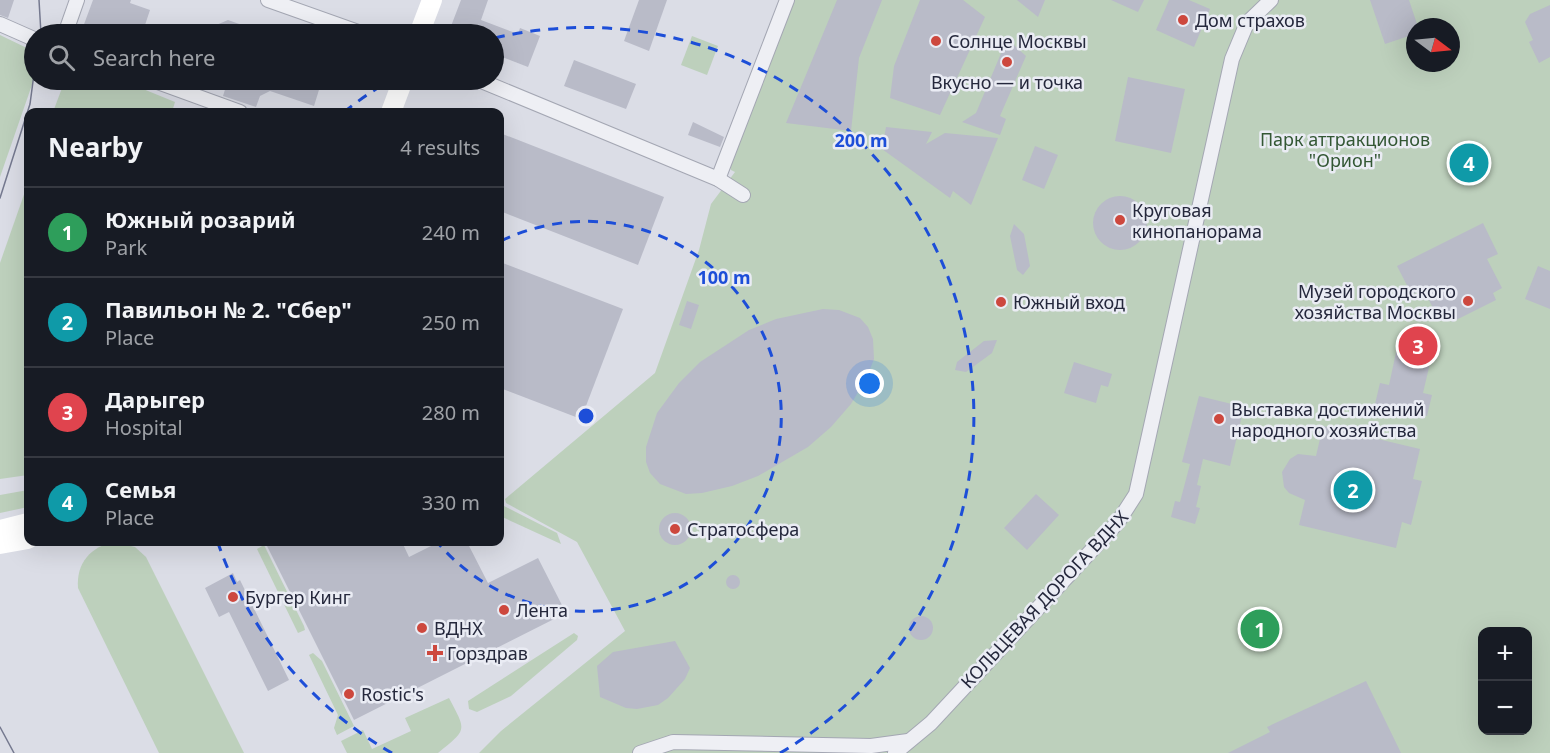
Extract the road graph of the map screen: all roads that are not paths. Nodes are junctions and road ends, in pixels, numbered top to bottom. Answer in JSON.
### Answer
{"nodes":[{"id":1,"x":76,"y":0,"type":"edge"},
{"id":2,"x":268,"y":0,"type":"edge"},
{"id":3,"x":432,"y":0,"type":"edge"},
{"id":4,"x":787,"y":0,"type":"edge"},
{"id":5,"x":1271,"y":0,"type":"edge"},
{"id":6,"x":0,"y":24,"type":"edge"},
{"id":7,"x":68,"y":24,"type":"edge"},
{"id":8,"x":336,"y":24,"type":"edge"},
{"id":9,"x":423,"y":24,"type":"edge"},
{"id":10,"x":24,"y":35,"type":"edge"},
{"id":11,"x":180,"y":90,"type":"edge"},
{"id":12,"x":399,"y":90,"type":"edge"},
{"id":13,"x":503,"y":90,"type":"edge"},
{"id":14,"x":229,"y":108,"type":"edge"},
{"id":15,"x":392,"y":108,"type":"edge"},
{"id":16,"x":718,"y":179,"type":"junction"},
{"id":17,"x":743,"y":195,"type":"dead end"},
{"id":18,"x":24,"y":524,"type":"edge"},
{"id":19,"x":0,"y":530,"type":"edge"},
{"id":20,"x":24,"y":540,"type":"edge"},
{"id":21,"x":0,"y":544,"type":"edge"},
{"id":22,"x":916,"y":737,"type":"junction"},
{"id":23,"x":775,"y":745,"type":"junction"},
{"id":24,"x":640,"y":753,"type":"edge"},
{"id":25,"x":830,"y":753,"type":"edge"},
{"id":26,"x":895,"y":753,"type":"edge"}],
"edges":[{"from":1,"to":7,"type":"street"},
{"from":2,"to":8,"type":"street"},
{"from":3,"to":9,"type":"street"},
{"from":4,"to":16,"type":"street"},
{"from":5,"to":22,"type":"street","name":"КОЛЬЦЕВАЯ ДОРОГА ВДНХ"},
{"from":6,"to":10,"type":"street"},
{"from":11,"to":14,"type":"street"},
{"from":12,"to":15,"type":"street"},
{"from":13,"to":16,"type":"street"},
{"from":16,"to":17,"type":"street"},
{"from":18,"to":19,"type":"street"},
{"from":20,"to":21,"type":"street"},
{"from":22,"to":23,"type":"street"},
{"from":22,"to":26,"type":"street","name":"КОЛЬЦЕВАЯ ДОРОГА ВДНХ"},
{"from":23,"to":24,"type":"street"},
{"from":23,"to":25,"type":"street"}]}
